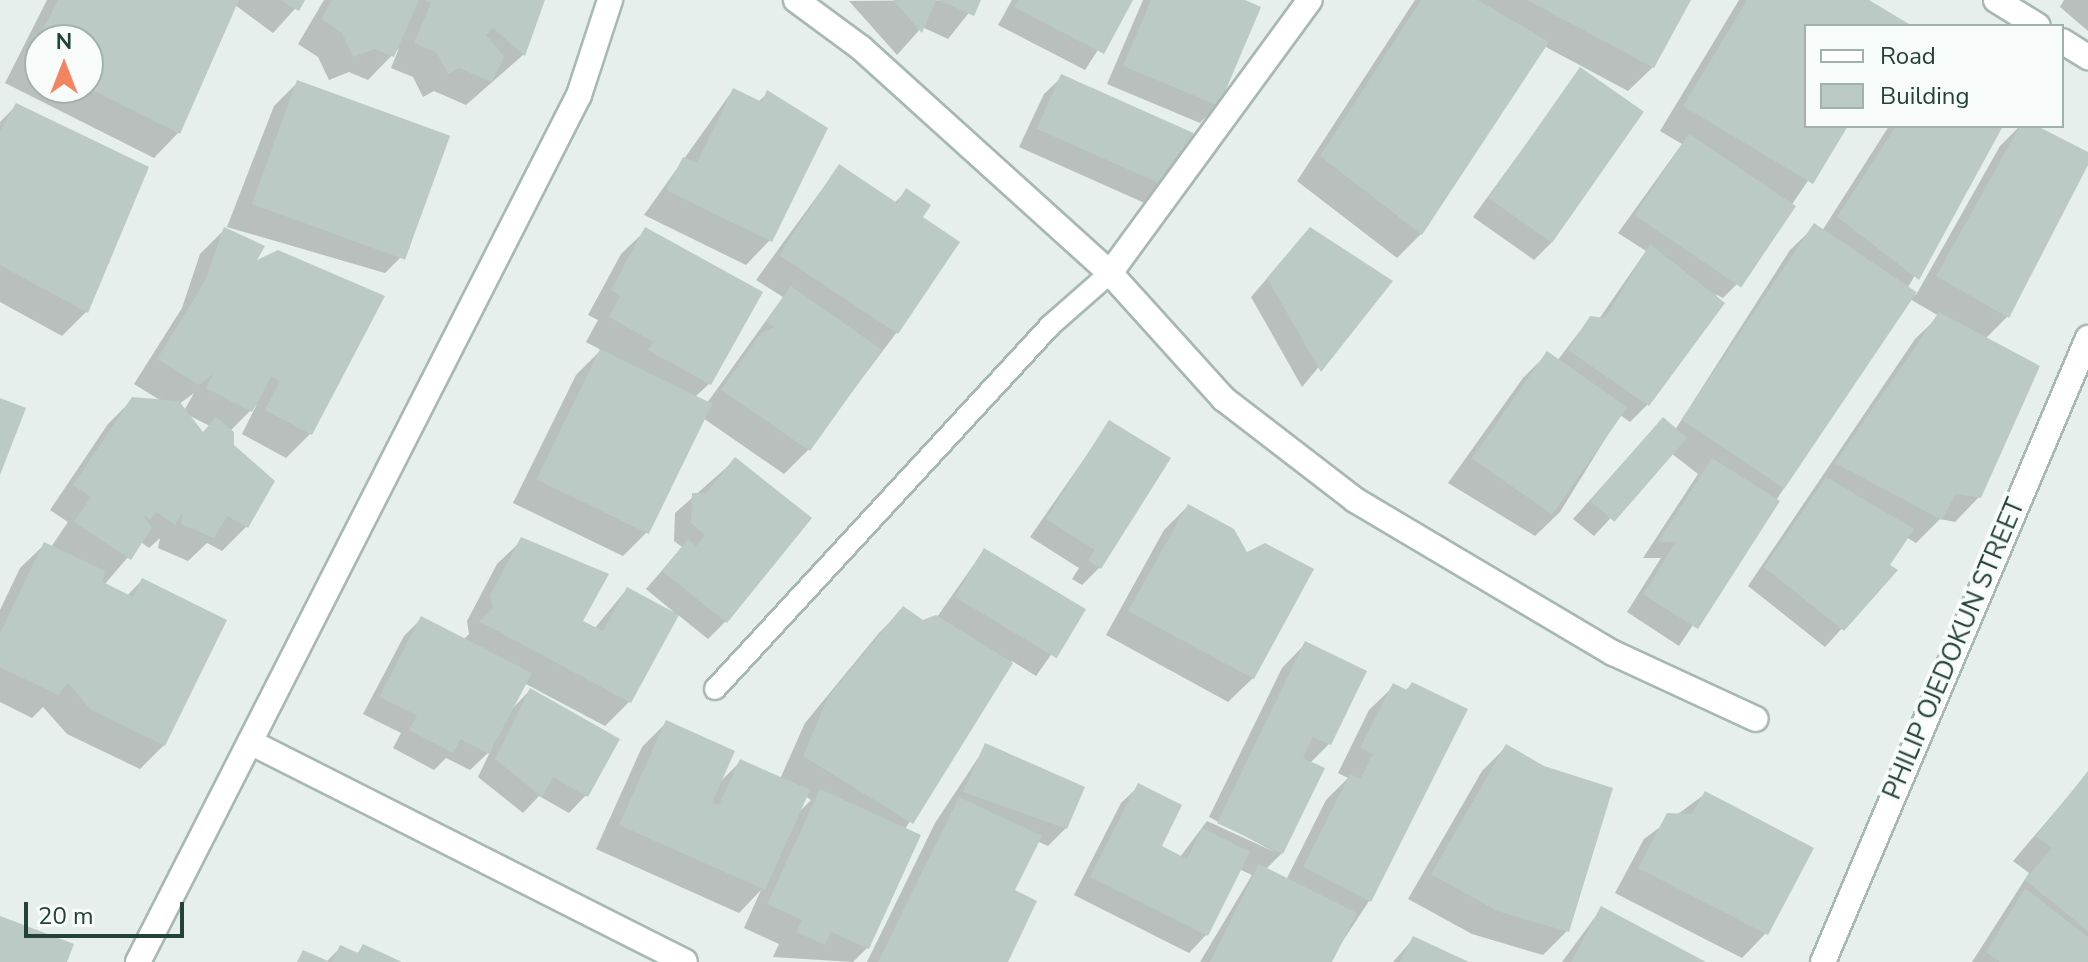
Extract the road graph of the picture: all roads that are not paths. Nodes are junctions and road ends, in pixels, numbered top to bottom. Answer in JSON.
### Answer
{"nodes":[{"id":1,"x":610,"y":0,"type":"edge"},
{"id":2,"x":796,"y":0,"type":"edge"},
{"id":3,"x":1310,"y":0,"type":"edge"},
{"id":4,"x":1996,"y":0,"type":"edge"},
{"id":5,"x":2035,"y":24,"type":"edge"},
{"id":6,"x":2064,"y":42,"type":"edge"},
{"id":7,"x":2088,"y":57,"type":"edge"},
{"id":8,"x":1110,"y":273,"type":"junction"},
{"id":9,"x":2088,"y":338,"type":"edge"},
{"id":10,"x":715,"y":689,"type":"dead end"},
{"id":11,"x":1756,"y":719,"type":"dead end"},
{"id":12,"x":250,"y":742,"type":"junction"},
{"id":13,"x":138,"y":962,"type":"edge"},
{"id":14,"x":685,"y":962,"type":"edge"},
{"id":15,"x":1823,"y":962,"type":"edge"}],
"edges":[{"from":1,"to":12,"type":"street"},
{"from":2,"to":8,"type":"street"},
{"from":3,"to":8,"type":"street"},
{"from":4,"to":5,"type":"street"},
{"from":6,"to":7,"type":"street"},
{"from":8,"to":10,"type":"lane"},
{"from":8,"to":11,"type":"street"},
{"from":9,"to":15,"type":"street","name":"PHILIP OJEDOKUN STREET"},
{"from":12,"to":13,"type":"street"},
{"from":12,"to":14,"type":"street"}]}
